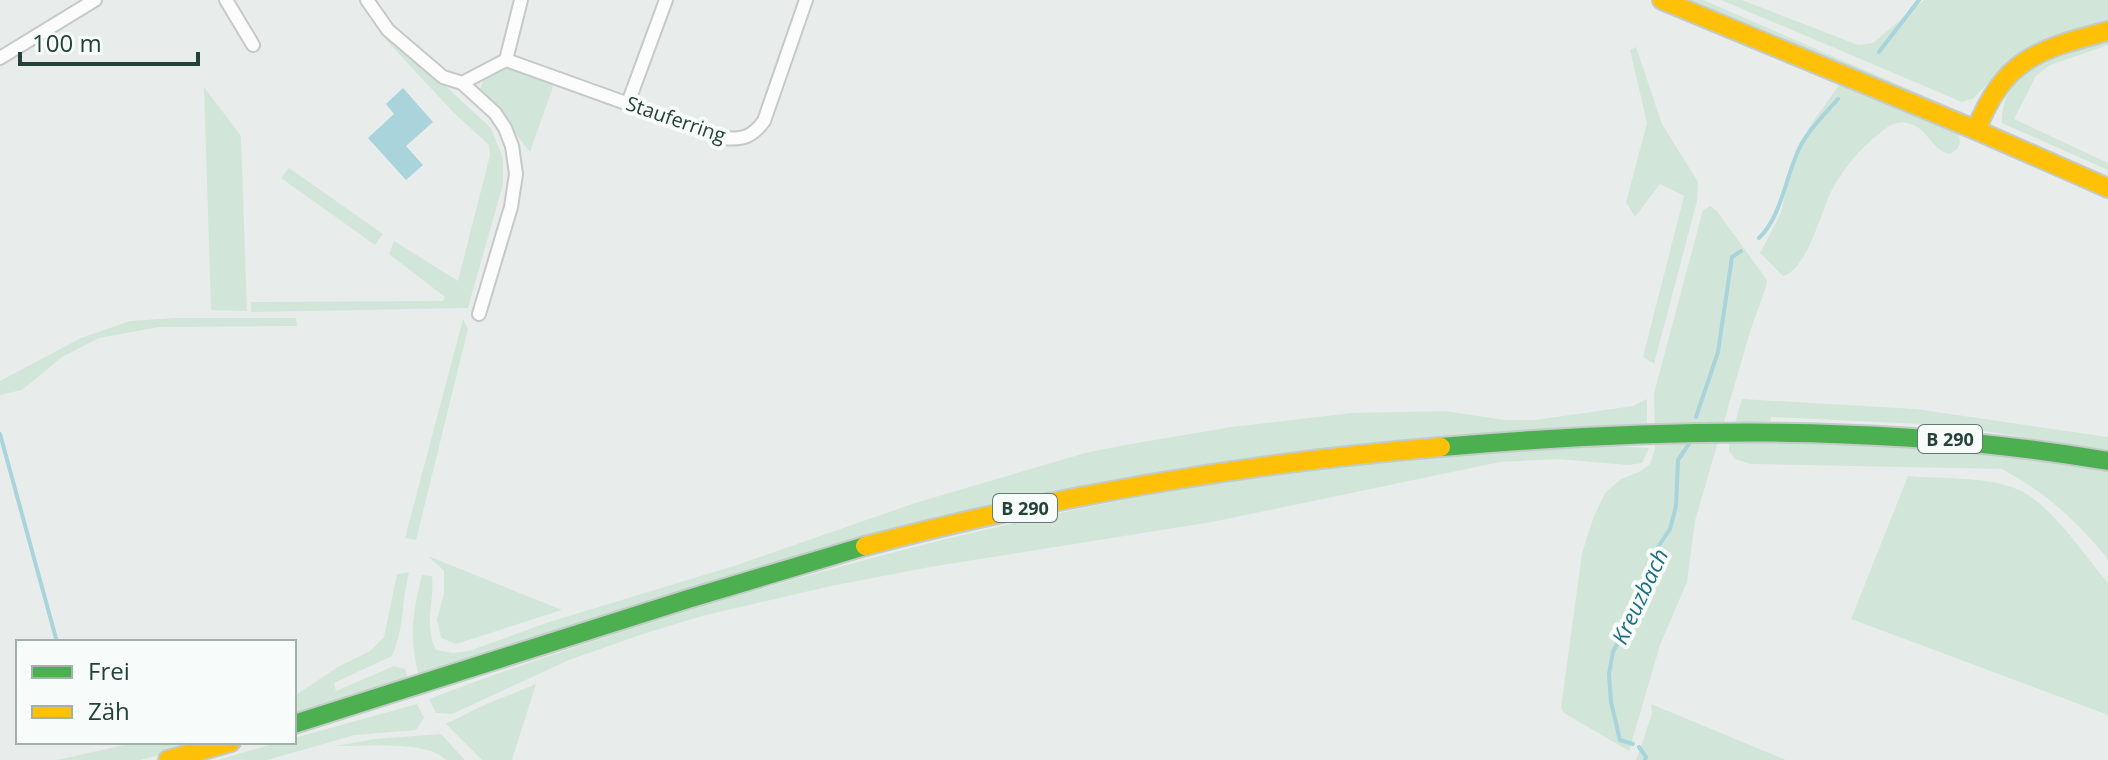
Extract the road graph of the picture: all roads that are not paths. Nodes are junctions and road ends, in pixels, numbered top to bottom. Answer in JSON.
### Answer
{"nodes":[{"id":1,"x":95,"y":0,"type":"edge"},
{"id":2,"x":226,"y":0,"type":"edge"},
{"id":3,"x":367,"y":0,"type":"edge"},
{"id":4,"x":521,"y":0,"type":"edge"},
{"id":5,"x":666,"y":0,"type":"edge"},
{"id":6,"x":806,"y":0,"type":"edge"},
{"id":7,"x":1662,"y":0,"type":"edge"},
{"id":8,"x":2108,"y":31,"type":"edge"},
{"id":9,"x":253,"y":45,"type":"dead end"},
{"id":10,"x":0,"y":58,"type":"edge"},
{"id":11,"x":506,"y":60,"type":"junction"},
{"id":12,"x":462,"y":83,"type":"junction"},
{"id":13,"x":628,"y":103,"type":"junction"},
{"id":14,"x":1976,"y":130,"type":"junction"},
{"id":15,"x":2108,"y":188,"type":"edge"},
{"id":16,"x":479,"y":314,"type":"dead end"},
{"id":17,"x":2108,"y":461,"type":"edge"},
{"id":18,"x":296,"y":723,"type":"edge"},
{"id":19,"x":224,"y":744,"type":"edge"},
{"id":20,"x":168,"y":760,"type":"edge"}],
"edges":[{"from":1,"to":10,"type":"street"},
{"from":2,"to":9,"type":"street"},
{"from":3,"to":12,"type":"street"},
{"from":4,"to":11,"type":"street"},
{"from":5,"to":13,"type":"street"},
{"from":6,"to":13,"type":"street","name":"Stauferring"},
{"from":7,"to":14,"type":"main road"},
{"from":8,"to":14,"type":"main road"},
{"from":11,"to":12,"type":"street"},
{"from":11,"to":13,"type":"street","name":"Stauferring"},
{"from":12,"to":16,"type":"street"},
{"from":14,"to":15,"type":"main road"},
{"from":17,"to":18,"type":"main road","number":"B 290"},
{"from":19,"to":20,"type":"main road"}]}
